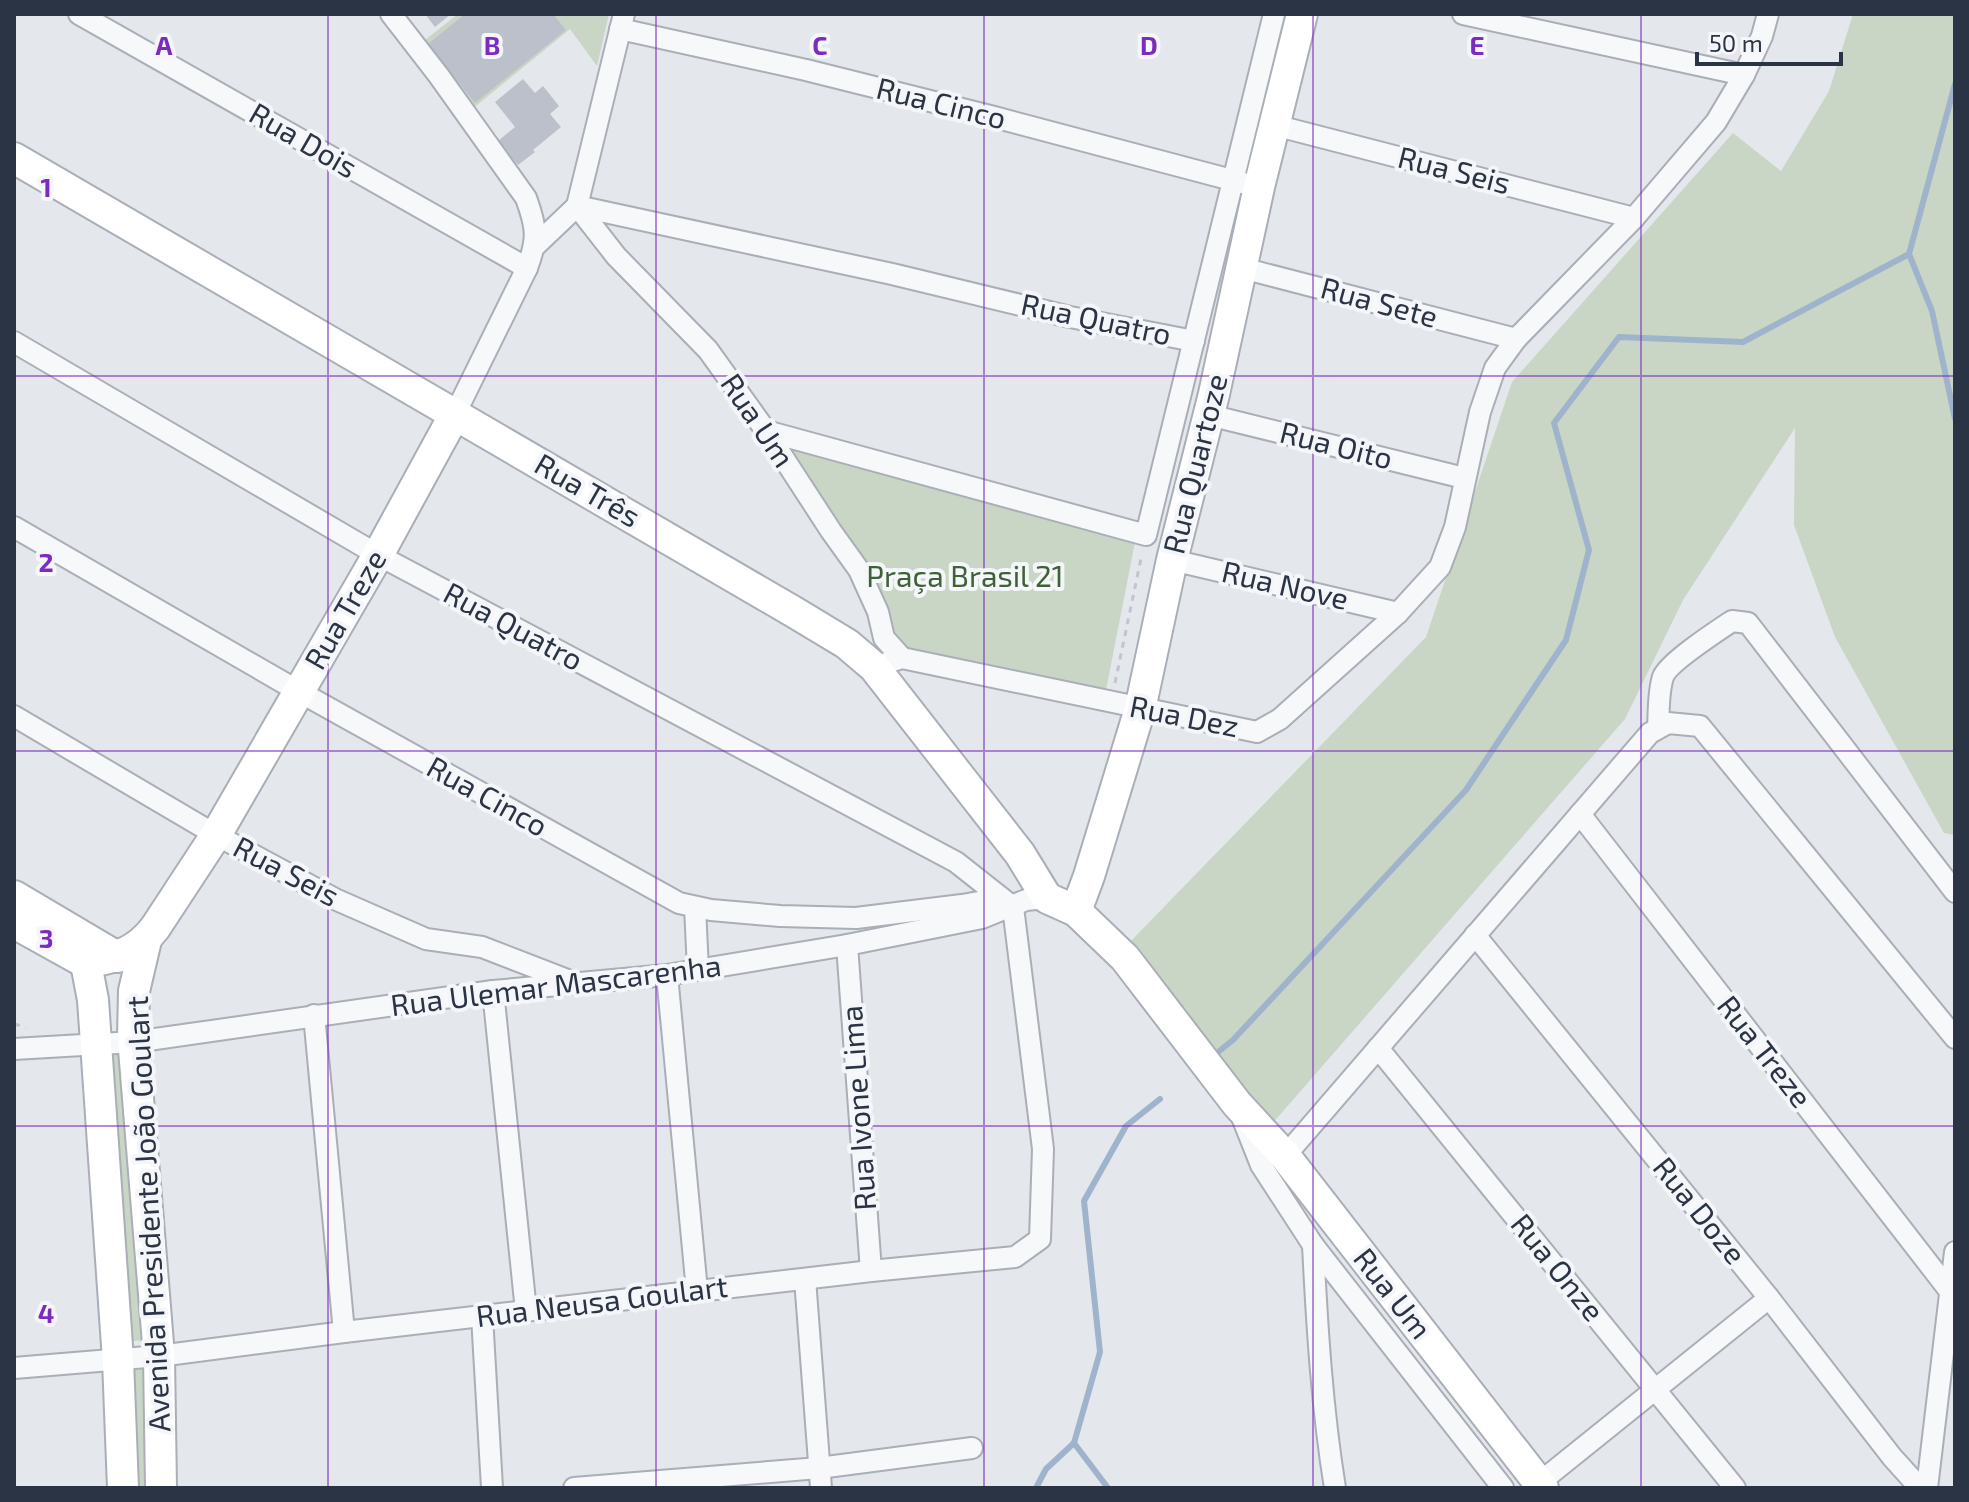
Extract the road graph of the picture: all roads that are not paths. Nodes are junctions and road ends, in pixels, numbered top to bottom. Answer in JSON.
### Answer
{"nodes":[{"id":1,"x":79,"y":14,"type":"edge"},
{"id":2,"x":391,"y":14,"type":"edge"},
{"id":3,"x":1274,"y":14,"type":"edge"},
{"id":4,"x":1302,"y":14,"type":"edge"},
{"id":5,"x":1463,"y":14,"type":"edge"},
{"id":6,"x":1768,"y":14,"type":"edge"},
{"id":7,"x":622,"y":21,"type":"edge"},
{"id":8,"x":1744,"y":75,"type":"junction"},
{"id":9,"x":1274,"y":125,"type":"junction"},
{"id":10,"x":14,"y":158,"type":"edge"},
{"id":11,"x":1246,"y":184,"type":"junction"},
{"id":12,"x":577,"y":206,"type":"junction"},
{"id":13,"x":1634,"y":218,"type":"junction"},
{"id":14,"x":536,"y":245,"type":"junction"},
{"id":15,"x":527,"y":268,"type":"junction"},
{"id":16,"x":1242,"y":268,"type":"junction"},
{"id":17,"x":1219,"y":300,"type":"junction"},
{"id":18,"x":1516,"y":339,"type":"junction"},
{"id":19,"x":1194,"y":341,"type":"junction"},
{"id":20,"x":14,"y":342,"type":"edge"},
{"id":21,"x":1187,"y":368,"type":"junction"},
{"id":22,"x":1211,"y":404,"type":"junction"},
{"id":23,"x":455,"y":414,"type":"junction"},
{"id":24,"x":766,"y":431,"type":"junction"},
{"id":25,"x":1464,"y":478,"type":"junction"},
{"id":26,"x":14,"y":527,"type":"edge"},
{"id":27,"x":378,"y":555,"type":"junction"},
{"id":28,"x":1172,"y":560,"type":"junction"},
{"id":29,"x":1398,"y":613,"type":"junction"},
{"id":30,"x":888,"y":663,"type":"junction"},
{"id":31,"x":298,"y":691,"type":"junction"},
{"id":32,"x":1126,"y":706,"type":"junction"},
{"id":33,"x":14,"y":716,"type":"edge"},
{"id":34,"x":1658,"y":728,"type":"junction"},
{"id":35,"x":1580,"y":814,"type":"junction"},
{"id":36,"x":216,"y":835,"type":"junction"},
{"id":37,"x":1955,"y":892,"type":"edge"},
{"id":38,"x":14,"y":896,"type":"edge"},
{"id":39,"x":1047,"y":898,"type":"junction"},
{"id":40,"x":1007,"y":903,"type":"junction"},
{"id":41,"x":695,"y":907,"type":"junction"},
{"id":42,"x":1076,"y":911,"type":"junction"},
{"id":43,"x":14,"y":923,"type":"edge"},
{"id":44,"x":1475,"y":935,"type":"junction"},
{"id":45,"x":146,"y":940,"type":"junction"},
{"id":46,"x":847,"y":945,"type":"junction"},
{"id":47,"x":117,"y":957,"type":"junction"},
{"id":48,"x":86,"y":963,"type":"junction"},
{"id":49,"x":698,"y":970,"type":"junction"},
{"id":50,"x":667,"y":975,"type":"junction"},
{"id":51,"x":577,"y":984,"type":"junction"},
{"id":52,"x":493,"y":991,"type":"junction"},
{"id":53,"x":314,"y":1015,"type":"junction"},
{"id":54,"x":1955,"y":1038,"type":"edge"},
{"id":55,"x":134,"y":1039,"type":"junction"},
{"id":56,"x":96,"y":1044,"type":"junction"},
{"id":57,"x":1378,"y":1048,"type":"junction"},
{"id":58,"x":14,"y":1049,"type":"edge"},
{"id":59,"x":1237,"y":1104,"type":"junction"},
{"id":60,"x":1285,"y":1156,"type":"junction"},
{"id":61,"x":1313,"y":1245,"type":"junction"},
{"id":62,"x":1955,"y":1252,"type":"edge"},
{"id":63,"x":871,"y":1271,"type":"junction"},
{"id":64,"x":805,"y":1279,"type":"junction"},
{"id":65,"x":1949,"y":1290,"type":"junction"},
{"id":66,"x":697,"y":1291,"type":"junction"},
{"id":67,"x":1769,"y":1298,"type":"junction"},
{"id":68,"x":526,"y":1311,"type":"junction"},
{"id":69,"x":482,"y":1316,"type":"junction"},
{"id":70,"x":344,"y":1332,"type":"junction"},
{"id":71,"x":159,"y":1356,"type":"junction"},
{"id":72,"x":118,"y":1360,"type":"junction"},
{"id":73,"x":14,"y":1368,"type":"edge"},
{"id":74,"x":1656,"y":1389,"type":"junction"},
{"id":75,"x":972,"y":1448,"type":"dead end"},
{"id":76,"x":820,"y":1478,"type":"edge"},
{"id":77,"x":1541,"y":1486,"type":"edge"},
{"id":78,"x":123,"y":1488,"type":"edge"},
{"id":79,"x":161,"y":1488,"type":"edge"},
{"id":80,"x":492,"y":1488,"type":"edge"},
{"id":81,"x":574,"y":1488,"type":"edge"},
{"id":82,"x":1335,"y":1488,"type":"edge"},
{"id":83,"x":1503,"y":1488,"type":"edge"},
{"id":84,"x":1735,"y":1488,"type":"edge"},
{"id":85,"x":1920,"y":1488,"type":"edge"},
{"id":86,"x":1927,"y":1488,"type":"edge"}],
"edges":[{"from":1,"to":15,"type":"street","name":"Rua Dois"},
{"from":2,"to":14,"type":"street"},
{"from":3,"to":11,"type":"street","name":"Rua Quartoze"},
{"from":4,"to":9,"type":"street","name":"Rua Quartoze"},
{"from":5,"to":8,"type":"street"},
{"from":6,"to":8,"type":"street"},
{"from":7,"to":11,"type":"street","name":"Rua Cinco"},
{"from":7,"to":12,"type":"street"},
{"from":8,"to":13,"type":"street"},
{"from":9,"to":11,"type":"street","name":"Rua Quartoze"},
{"from":9,"to":13,"type":"street","name":"Rua Seis"},
{"from":10,"to":23,"type":"street","name":"Rua Três"},
{"from":11,"to":16,"type":"street","name":"Rua Quartoze"},
{"from":11,"to":17,"type":"street","name":"Rua Quartoze"},
{"from":12,"to":14,"type":"street"},
{"from":12,"to":19,"type":"street","name":"Rua Quatro"},
{"from":12,"to":24,"type":"street","name":"Rua Um"},
{"from":13,"to":18,"type":"street"},
{"from":14,"to":15,"type":"street"},
{"from":15,"to":23,"type":"street","name":"Rua Treze"},
{"from":16,"to":17,"type":"street","name":"Rua Quartoze"},
{"from":16,"to":18,"type":"street","name":"Rua Sete"},
{"from":17,"to":19,"type":"street","name":"Rua Quartoze"},
{"from":17,"to":22,"type":"street","name":"Rua Quartoze"},
{"from":18,"to":25,"type":"street"},
{"from":19,"to":21,"type":"street","name":"Rua Quartoze"},
{"from":20,"to":27,"type":"street","name":"Rua Quatro"},
{"from":21,"to":22,"type":"street"},
{"from":21,"to":24,"type":"street","name":"Rua Quartoze"},
{"from":22,"to":25,"type":"street","name":"Rua Oito"},
{"from":22,"to":28,"type":"street","name":"Rua Quartoze"},
{"from":23,"to":27,"type":"street","name":"Rua Treze"},
{"from":23,"to":30,"type":"street","name":"Rua Três"},
{"from":24,"to":30,"type":"street","name":"Rua Um"},
{"from":25,"to":29,"type":"street"},
{"from":26,"to":31,"type":"street","name":"Rua Cinco"},
{"from":27,"to":31,"type":"street","name":"Rua Treze"},
{"from":27,"to":40,"type":"street","name":"Rua Quatro"},
{"from":28,"to":29,"type":"street","name":"Rua Nove"},
{"from":28,"to":32,"type":"street","name":"Rua Quartoze"},
{"from":29,"to":32,"type":"street","name":"Rua Dez"},
{"from":30,"to":32,"type":"street","name":"Rua Dez"},
{"from":30,"to":39,"type":"street","name":"Rua Três"},
{"from":31,"to":36,"type":"street","name":"Rua Treze"},
{"from":31,"to":41,"type":"street","name":"Rua Cinco"},
{"from":32,"to":42,"type":"street","name":"Rua Quartoze"},
{"from":33,"to":36,"type":"street","name":"Rua Seis"},
{"from":34,"to":35,"type":"street"},
{"from":34,"to":37,"type":"street"},
{"from":34,"to":54,"type":"street"},
{"from":35,"to":44,"type":"street"},
{"from":35,"to":65,"type":"street","name":"Rua Treze"},
{"from":36,"to":45,"type":"street","name":"Rua Treze"},
{"from":36,"to":51,"type":"street","name":"Rua Seis"},
{"from":38,"to":47,"type":"street"},
{"from":39,"to":40,"type":"street"},
{"from":39,"to":42,"type":"street","name":"Rua Um"},
{"from":40,"to":41,"type":"street","name":"Rua Cinco"},
{"from":40,"to":46,"type":"street","name":"Rua Ulemar Mascarenha"},
{"from":40,"to":63,"type":"street","name":"Rua Neusa Goulart"},
{"from":41,"to":49,"type":"street"},
{"from":42,"to":59,"type":"street","name":"Rua Um"},
{"from":43,"to":48,"type":"street"},
{"from":44,"to":57,"type":"street"},
{"from":44,"to":67,"type":"street","name":"Rua Doze"},
{"from":45,"to":47,"type":"street"},
{"from":45,"to":55,"type":"street","name":"Avenida Presidente João Goulart"},
{"from":46,"to":49,"type":"street","name":"Rua Ulemar Mascarenha"},
{"from":46,"to":63,"type":"street","name":"Rua Ivone Lima"},
{"from":47,"to":48,"type":"street"},
{"from":47,"to":55,"type":"street"},
{"from":48,"to":56,"type":"street","name":"Avenida Presidente João Goulart"},
{"from":49,"to":50,"type":"street","name":"Rua Ulemar Mascarenha"},
{"from":50,"to":51,"type":"street","name":"Rua Ulemar Mascarenha"},
{"from":50,"to":66,"type":"street"},
{"from":51,"to":52,"type":"street","name":"Rua Ulemar Mascarenha"},
{"from":52,"to":53,"type":"street","name":"Rua Ulemar Mascarenha"},
{"from":52,"to":68,"type":"street"},
{"from":53,"to":55,"type":"street","name":"Rua Ulemar Mascarenha"},
{"from":53,"to":70,"type":"street"},
{"from":55,"to":56,"type":"street","name":"Rua Ulemar Mascarenha"},
{"from":55,"to":71,"type":"street","name":"Avenida Presidente João Goulart"},
{"from":56,"to":58,"type":"street"},
{"from":56,"to":72,"type":"street","name":"Avenida Presidente João Goulart"},
{"from":57,"to":60,"type":"street"},
{"from":57,"to":74,"type":"street","name":"Rua Onze"},
{"from":59,"to":60,"type":"street","name":"Rua Um"},
{"from":59,"to":61,"type":"street","name":"Rua Um"},
{"from":60,"to":77,"type":"street","name":"Rua Um"},
{"from":61,"to":82,"type":"street"},
{"from":61,"to":83,"type":"street","name":"Rua Um"},
{"from":62,"to":65,"type":"street"},
{"from":63,"to":64,"type":"street","name":"Rua Neusa Goulart"},
{"from":64,"to":66,"type":"street","name":"Rua Neusa Goulart"},
{"from":64,"to":76,"type":"street"},
{"from":65,"to":86,"type":"street"},
{"from":66,"to":68,"type":"street","name":"Rua Neusa Goulart"},
{"from":67,"to":74,"type":"street"},
{"from":67,"to":85,"type":"street","name":"Rua Doze"},
{"from":68,"to":69,"type":"street","name":"Rua Neusa Goulart"},
{"from":69,"to":70,"type":"street","name":"Rua Neusa Goulart"},
{"from":69,"to":80,"type":"street"},
{"from":70,"to":71,"type":"street","name":"Rua Neusa Goulart"},
{"from":71,"to":72,"type":"street","name":"Rua Neusa Goulart"},
{"from":71,"to":79,"type":"street","name":"Avenida Presidente João Goulart"},
{"from":72,"to":73,"type":"street","name":"Rua Neusa Goulart"},
{"from":72,"to":78,"type":"street","name":"Avenida Presidente João Goulart"},
{"from":74,"to":77,"type":"street"},
{"from":74,"to":84,"type":"street","name":"Rua Onze"},
{"from":75,"to":76,"type":"street"},
{"from":76,"to":81,"type":"street"}]}
